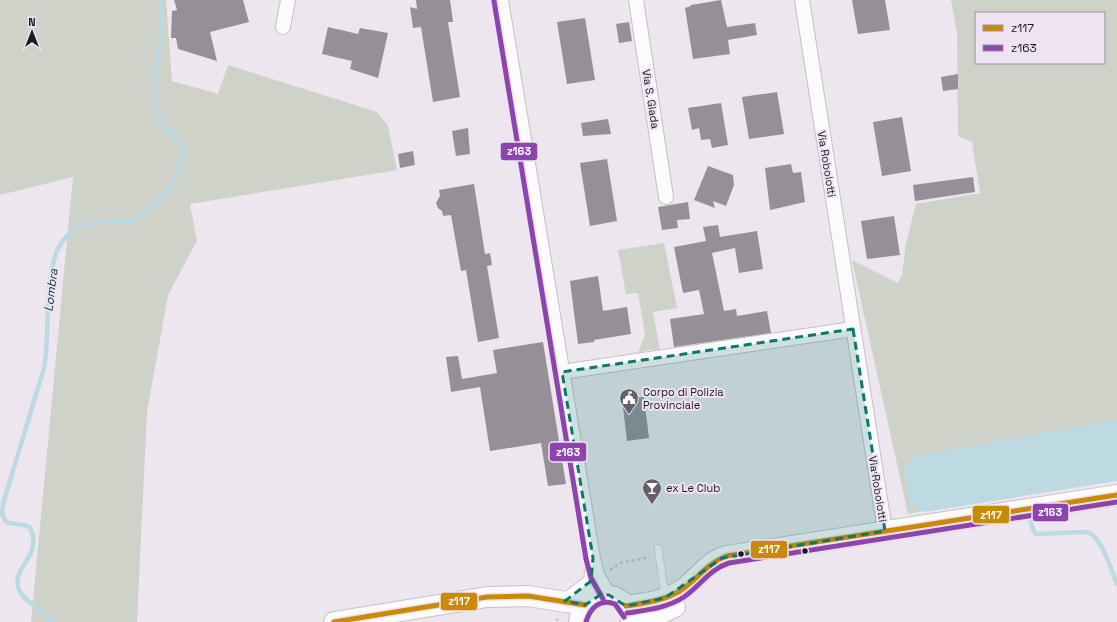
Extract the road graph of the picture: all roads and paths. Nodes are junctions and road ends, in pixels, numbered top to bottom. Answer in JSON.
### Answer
{"nodes":[{"id":1,"x":288,"y":0,"type":"edge"},
{"id":2,"x":501,"y":0,"type":"edge"},
{"id":3,"x":636,"y":0,"type":"edge"},
{"id":4,"x":802,"y":0,"type":"edge"},
{"id":5,"x":283,"y":27,"type":"dead end"},
{"id":6,"x":666,"y":197,"type":"dead end"},
{"id":7,"x":853,"y":329,"type":"junction"},
{"id":8,"x":562,"y":372,"type":"junction"},
{"id":9,"x":1117,"y":494,"type":"edge"},
{"id":10,"x":885,"y":531,"type":"junction"},
{"id":11,"x":659,"y":552,"type":"joint"},
{"id":12,"x":593,"y":558,"type":"junction"},
{"id":13,"x":610,"y":570,"type":"dead end"},
{"id":14,"x":702,"y":573,"type":"junction"},
{"id":15,"x":541,"y":598,"type":"junction"},
{"id":16,"x":665,"y":598,"type":"junction"},
{"id":17,"x":589,"y":604,"type":"edge"},
{"id":18,"x":629,"y":614,"type":"edge"},
{"id":19,"x":334,"y":622,"type":"edge"},
{"id":20,"x":642,"y":622,"type":"edge"}],
"edges":[{"from":1,"to":5,"type":"street"},
{"from":2,"to":8,"type":"street"},
{"from":3,"to":6,"type":"street","name":"Via S. Giada"},
{"from":4,"to":7,"type":"street","name":"Via Robolotti"},
{"from":7,"to":8,"type":"street"},
{"from":7,"to":10,"type":"street","name":"Via Robolotti"},
{"from":8,"to":12,"type":"street"},
{"from":9,"to":10,"type":"street"},
{"from":10,"to":14,"type":"street"},
{"from":11,"to":13,"type":"path"},
{"from":11,"to":16,"type":"lane"},
{"from":12,"to":17,"type":"street"},
{"from":12,"to":17,"type":"street"},
{"from":14,"to":16,"type":"street"},
{"from":14,"to":20,"type":"street"},
{"from":15,"to":17,"type":"street"},
{"from":15,"to":17,"type":"street"},
{"from":15,"to":19,"type":"street"},
{"from":16,"to":18,"type":"street"},
{"from":17,"to":18,"type":"street"}]}
